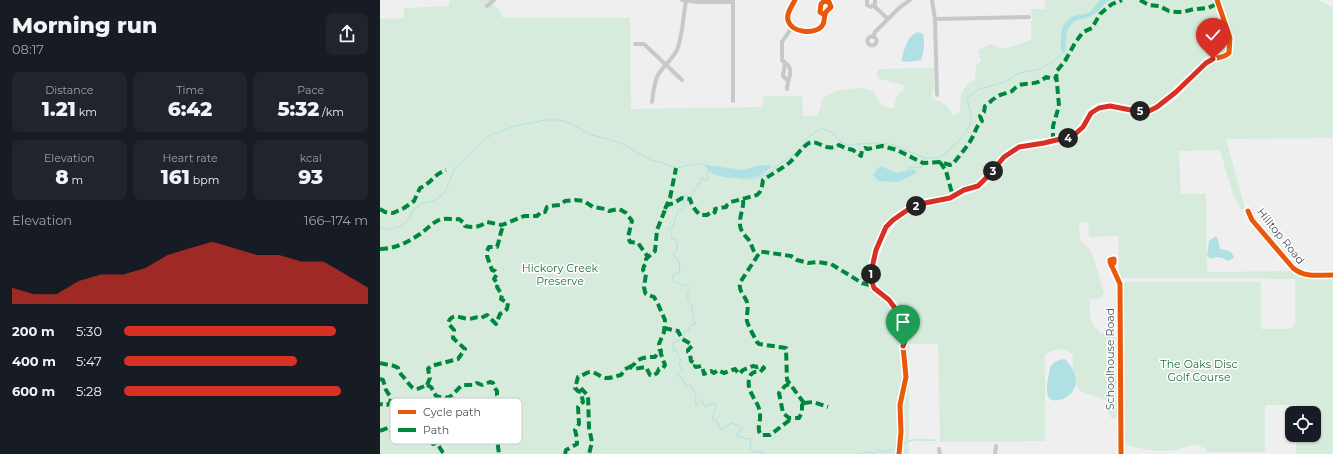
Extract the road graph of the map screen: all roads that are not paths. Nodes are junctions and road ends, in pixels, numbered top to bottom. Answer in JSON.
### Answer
{"nodes":[{"id":1,"x":494,"y":0,"type":"edge"},
{"id":2,"x":795,"y":0,"type":"edge"},
{"id":3,"x":867,"y":0,"type":"edge"},
{"id":4,"x":875,"y":0,"type":"edge"},
{"id":5,"x":910,"y":0,"type":"edge"},
{"id":6,"x":932,"y":0,"type":"edge"},
{"id":7,"x":684,"y":1,"type":"edge"},
{"id":8,"x":733,"y":1,"type":"edge"},
{"id":9,"x":487,"y":6,"type":"dead end"},
{"id":10,"x":874,"y":6,"type":"junction"},
{"id":11,"x":825,"y":15,"type":"dead end"},
{"id":12,"x":1029,"y":17,"type":"dead end"},
{"id":13,"x":888,"y":19,"type":"junction"},
{"id":14,"x":935,"y":19,"type":"junction"},
{"id":15,"x":792,"y":27,"type":"junction"},
{"id":16,"x":873,"y":37,"type":"dead end"},
{"id":17,"x":635,"y":44,"type":"dead end"},
{"id":18,"x":785,"y":63,"type":"junction"},
{"id":19,"x":666,"y":65,"type":"junction"},
{"id":20,"x":682,"y":80,"type":"dead end"},
{"id":21,"x":787,"y":80,"type":"junction"},
{"id":22,"x":787,"y":89,"type":"dead end"},
{"id":23,"x":937,"y":95,"type":"dead end"},
{"id":24,"x":734,"y":101,"type":"dead end"},
{"id":25,"x":652,"y":102,"type":"dead end"},
{"id":26,"x":1248,"y":211,"type":"dead end"},
{"id":27,"x":1111,"y":265,"type":"dead end"},
{"id":28,"x":1333,"y":275,"type":"edge"},
{"id":29,"x":996,"y":446,"type":"dead end"},
{"id":30,"x":995,"y":454,"type":"edge"},
{"id":31,"x":1121,"y":454,"type":"edge"}],
"edges":[{"from":1,"to":9,"type":"street"},
{"from":2,"to":15,"type":"street"},
{"from":3,"to":10,"type":"street"},
{"from":4,"to":10,"type":"street"},
{"from":5,"to":13,"type":"street"},
{"from":6,"to":14,"type":"street"},
{"from":7,"to":8,"type":"street"},
{"from":7,"to":19,"type":"street"},
{"from":8,"to":24,"type":"street"},
{"from":10,"to":13,"type":"street"},
{"from":11,"to":15,"type":"street"},
{"from":12,"to":14,"type":"street"},
{"from":13,"to":16,"type":"street"},
{"from":14,"to":23,"type":"street"},
{"from":15,"to":18,"type":"street"},
{"from":17,"to":19,"type":"street"},
{"from":18,"to":21,"type":"street"},
{"from":18,"to":21,"type":"street"},
{"from":19,"to":20,"type":"street"},
{"from":19,"to":25,"type":"street"},
{"from":21,"to":22,"type":"street"},
{"from":26,"to":28,"type":"street","name":"Hilltop Road"},
{"from":27,"to":31,"type":"street","name":"Schoolhouse Road"},
{"from":29,"to":30,"type":"street"}]}
